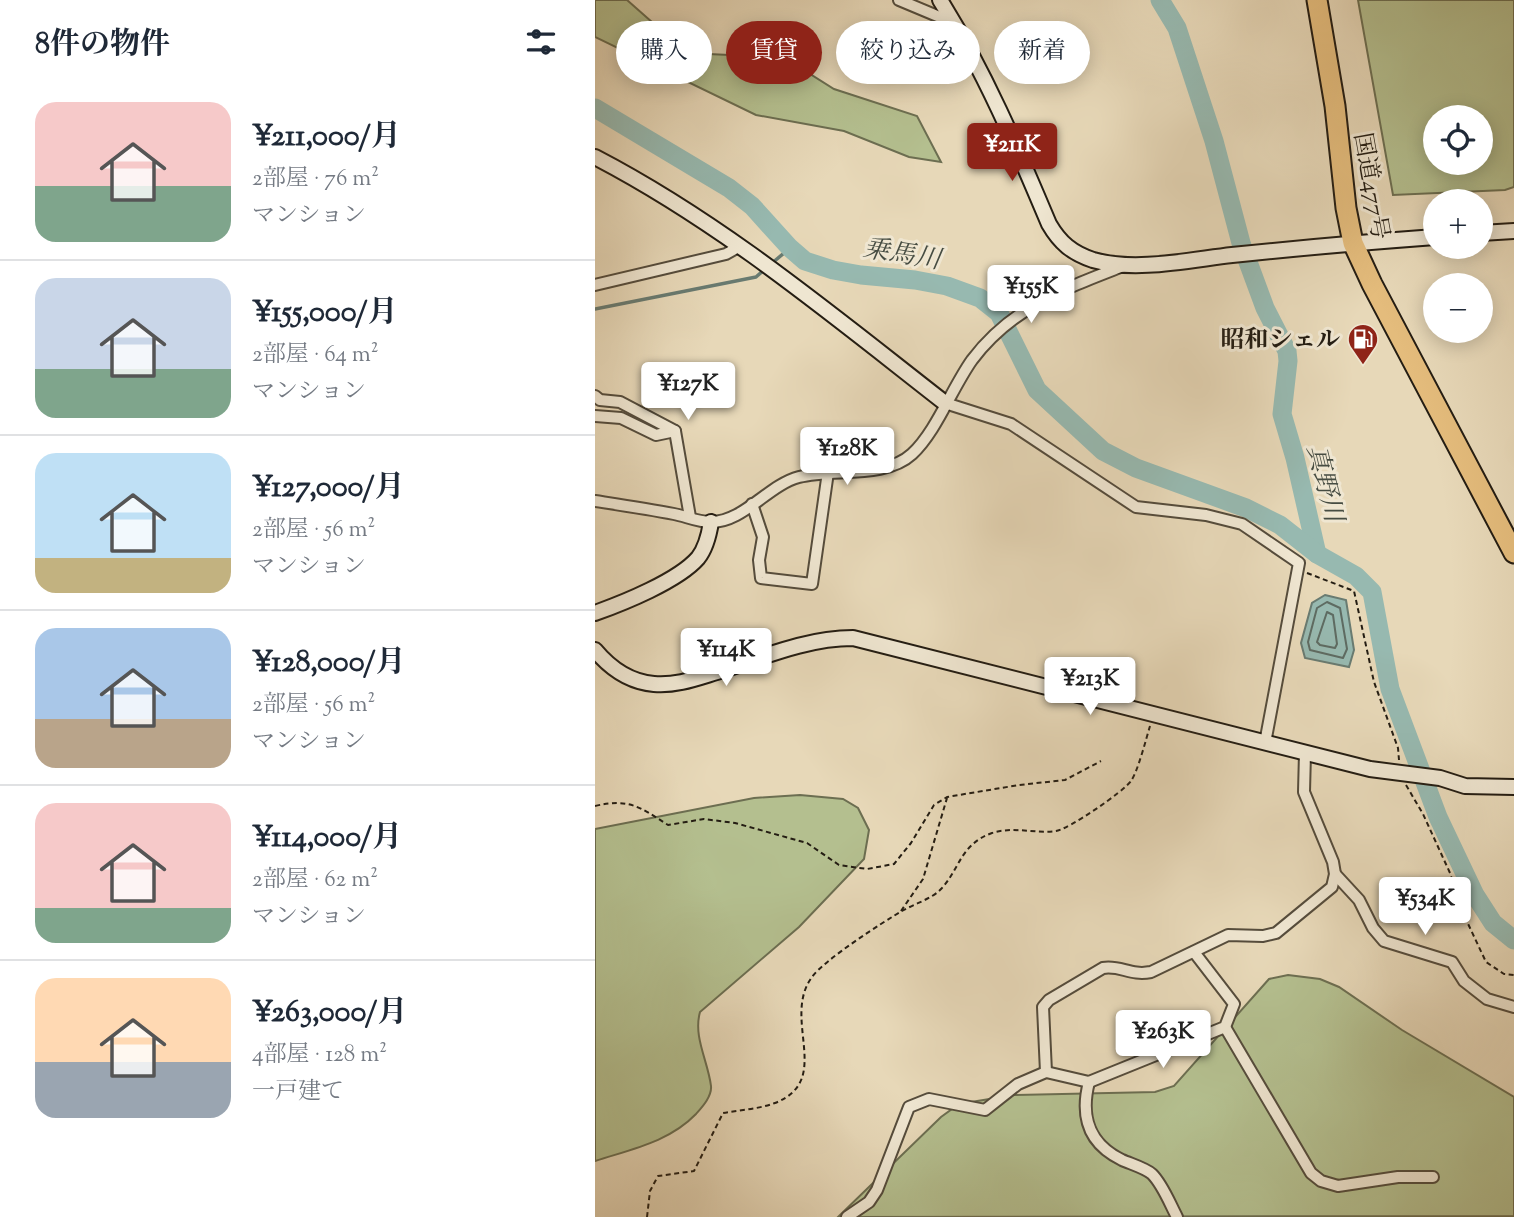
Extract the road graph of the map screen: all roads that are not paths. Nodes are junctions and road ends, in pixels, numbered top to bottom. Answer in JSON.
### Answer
{"nodes":[{"id":1,"x":899,"y":0,"type":"edge"},
{"id":2,"x":940,"y":0,"type":"edge"},
{"id":3,"x":1317,"y":0,"type":"edge"},
{"id":4,"x":948,"y":21,"type":"edge"},
{"id":5,"x":953,"y":21,"type":"edge"},
{"id":6,"x":980,"y":73,"type":"edge"},
{"id":7,"x":595,"y":157,"type":"edge"},
{"id":8,"x":1514,"y":231,"type":"edge"},
{"id":9,"x":1493,"y":232,"type":"edge"},
{"id":10,"x":1423,"y":238,"type":"edge"},
{"id":11,"x":1353,"y":243,"type":"junction"},
{"id":12,"x":740,"y":246,"type":"junction"},
{"id":13,"x":1130,"y":264,"type":"junction"},
{"id":14,"x":595,"y":285,"type":"edge"},
{"id":15,"x":595,"y":396,"type":"edge"},
{"id":16,"x":945,"y":403,"type":"junction"},
{"id":17,"x":595,"y":416,"type":"edge"},
{"id":18,"x":675,"y":431,"type":"junction"},
{"id":19,"x":828,"y":472,"type":"junction"},
{"id":20,"x":595,"y":500,"type":"edge"},
{"id":21,"x":751,"y":504,"type":"junction"},
{"id":22,"x":689,"y":517,"type":"junction"},
{"id":23,"x":711,"y":522,"type":"junction"},
{"id":24,"x":1514,"y":553,"type":"edge"},
{"id":25,"x":595,"y":613,"type":"edge"},
{"id":26,"x":595,"y":650,"type":"edge"},
{"id":27,"x":1265,"y":743,"type":"junction"},
{"id":28,"x":1305,"y":752,"type":"junction"},
{"id":29,"x":1514,"y":788,"type":"edge"},
{"id":30,"x":1335,"y":874,"type":"junction"},
{"id":31,"x":1194,"y":952,"type":"junction"},
{"id":32,"x":1514,"y":1007,"type":"edge"},
{"id":33,"x":1225,"y":1027,"type":"junction"},
{"id":34,"x":1046,"y":1072,"type":"junction"},
{"id":35,"x":1089,"y":1082,"type":"junction"},
{"id":36,"x":1433,"y":1177,"type":"dead end"},
{"id":37,"x":847,"y":1217,"type":"edge"},
{"id":38,"x":1177,"y":1217,"type":"edge"}],
"edges":[{"from":1,"to":4,"type":"street"},
{"from":2,"to":5,"type":"street"},
{"from":3,"to":11,"type":"highway","name":"国道477号"},
{"from":6,"to":13,"type":"street"},
{"from":7,"to":12,"type":"street"},
{"from":8,"to":9,"type":"street"},
{"from":10,"to":11,"type":"street"},
{"from":11,"to":13,"type":"street"},
{"from":11,"to":24,"type":"highway","name":"国道477号"},
{"from":12,"to":14,"type":"street"},
{"from":12,"to":16,"type":"street"},
{"from":13,"to":16,"type":"street"},
{"from":15,"to":18,"type":"street"},
{"from":16,"to":19,"type":"street"},
{"from":16,"to":27,"type":"street"},
{"from":17,"to":18,"type":"street"},
{"from":18,"to":22,"type":"street"},
{"from":19,"to":21,"type":"street"},
{"from":19,"to":21,"type":"street"},
{"from":20,"to":22,"type":"street"},
{"from":21,"to":23,"type":"street"},
{"from":22,"to":23,"type":"street"},
{"from":23,"to":25,"type":"street"},
{"from":26,"to":27,"type":"street"},
{"from":27,"to":28,"type":"street"},
{"from":28,"to":29,"type":"street"},
{"from":28,"to":30,"type":"street"},
{"from":30,"to":31,"type":"street"},
{"from":30,"to":32,"type":"street"},
{"from":31,"to":33,"type":"street"},
{"from":31,"to":34,"type":"street"},
{"from":33,"to":35,"type":"street"},
{"from":33,"to":36,"type":"street"},
{"from":34,"to":35,"type":"street"},
{"from":34,"to":37,"type":"street"},
{"from":35,"to":38,"type":"street"}]}
